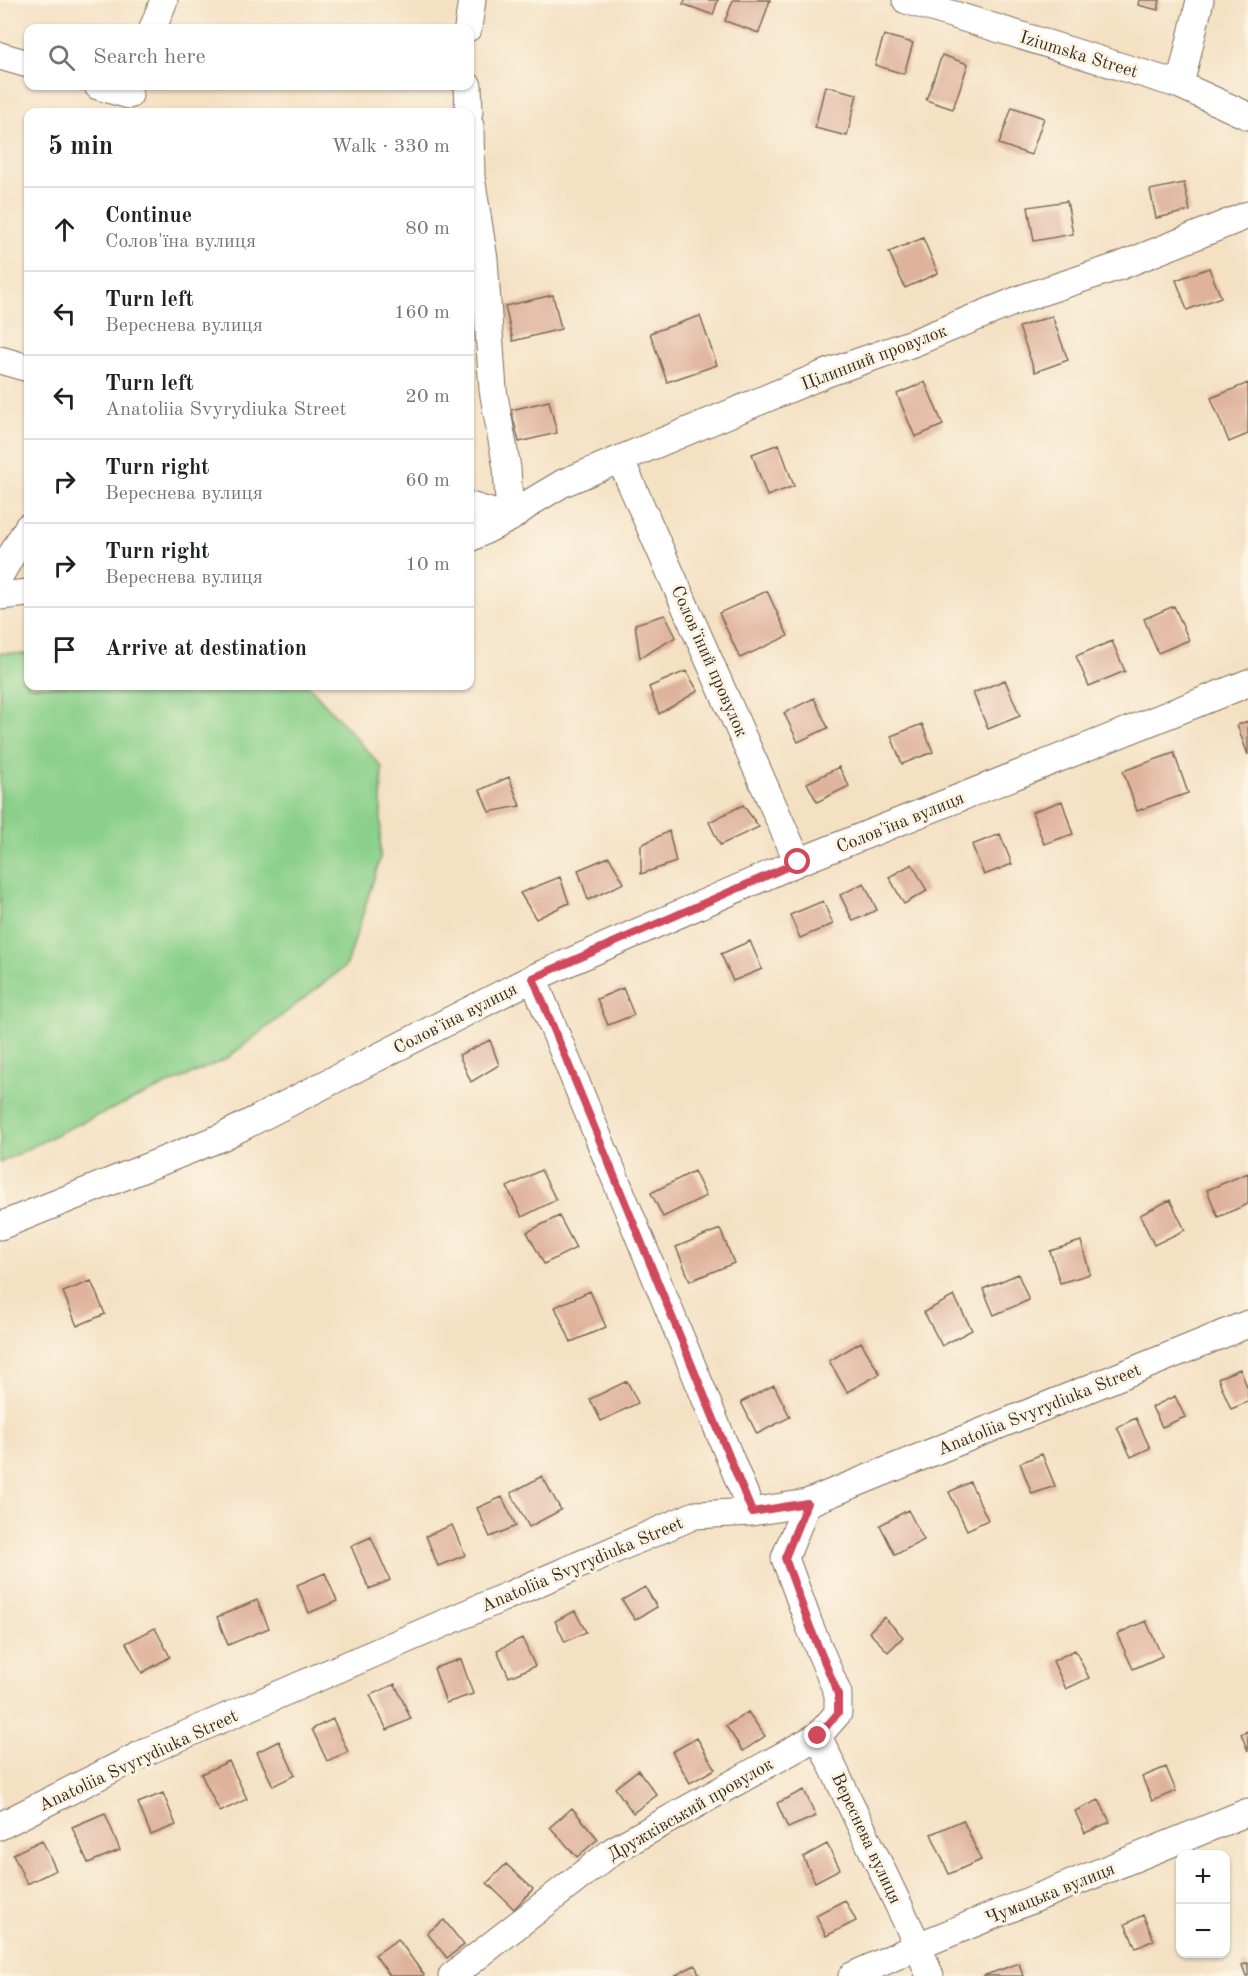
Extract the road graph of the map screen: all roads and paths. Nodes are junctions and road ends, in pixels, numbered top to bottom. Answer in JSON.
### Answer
{"nodes":[{"id":1,"x":164,"y":0,"type":"edge"},
{"id":2,"x":472,"y":0,"type":"edge"},
{"id":3,"x":906,"y":0,"type":"edge"},
{"id":4,"x":1200,"y":0,"type":"edge"},
{"id":5,"x":155,"y":24,"type":"edge"},
{"id":6,"x":469,"y":24,"type":"edge"},
{"id":7,"x":0,"y":56,"type":"edge"},
{"id":8,"x":24,"y":63,"type":"edge"},
{"id":9,"x":1180,"y":85,"type":"junction"},
{"id":10,"x":108,"y":90,"type":"edge"},
{"id":11,"x":468,"y":90,"type":"edge"},
{"id":12,"x":129,"y":98,"type":"edge"},
{"id":13,"x":469,"y":108,"type":"edge"},
{"id":14,"x":1248,"y":116,"type":"edge"},
{"id":15,"x":474,"y":196,"type":"edge"},
{"id":16,"x":1248,"y":215,"type":"edge"},
{"id":17,"x":0,"y":360,"type":"edge"},
{"id":18,"x":24,"y":367,"type":"edge"},
{"id":19,"x":621,"y":460,"type":"junction"},
{"id":20,"x":474,"y":507,"type":"edge"},
{"id":21,"x":510,"y":518,"type":"junction"},
{"id":22,"x":24,"y":534,"type":"edge"},
{"id":23,"x":474,"y":536,"type":"edge"},
{"id":24,"x":0,"y":575,"type":"edge"},
{"id":25,"x":24,"y":593,"type":"edge"},
{"id":26,"x":0,"y":596,"type":"edge"},
{"id":27,"x":1248,"y":683,"type":"edge"},
{"id":28,"x":798,"y":862,"type":"junction"},
{"id":29,"x":533,"y":978,"type":"junction"},
{"id":30,"x":0,"y":1226,"type":"edge"},
{"id":31,"x":1248,"y":1324,"type":"edge"},
{"id":32,"x":807,"y":1503,"type":"junction"},
{"id":33,"x":752,"y":1512,"type":"junction"},
{"id":34,"x":818,"y":1736,"type":"junction"},
{"id":35,"x":1248,"y":1812,"type":"edge"},
{"id":36,"x":0,"y":1826,"type":"edge"},
{"id":37,"x":918,"y":1946,"type":"junction"},
{"id":38,"x":452,"y":1976,"type":"edge"},
{"id":39,"x":852,"y":1976,"type":"edge"},
{"id":40,"x":930,"y":1976,"type":"edge"}],
"edges":[{"from":1,"to":5,"type":"street"},
{"from":2,"to":6,"type":"street"},
{"from":3,"to":9,"type":"street","name":"Iziumska Street"},
{"from":4,"to":9,"type":"street"},
{"from":7,"to":8,"type":"street"},
{"from":9,"to":14,"type":"street","name":"Iziumska Street"},
{"from":10,"to":12,"type":"street"},
{"from":11,"to":13,"type":"street"},
{"from":15,"to":21,"type":"street"},
{"from":16,"to":19,"type":"street","name":"Цілинний провулок"},
{"from":17,"to":18,"type":"street"},
{"from":19,"to":21,"type":"street","name":"Цілинний провулок"},
{"from":19,"to":28,"type":"street","name":"Солов'їний провулок"},
{"from":20,"to":21,"type":"street"},
{"from":21,"to":23,"type":"street","name":"Цілинний провулок"},
{"from":22,"to":24,"type":"street"},
{"from":25,"to":26,"type":"street"},
{"from":27,"to":28,"type":"street","name":"Солов'їна вулиця"},
{"from":28,"to":29,"type":"street","name":"Солов'їна вулиця"},
{"from":29,"to":30,"type":"street","name":"Солов'їна вулиця"},
{"from":29,"to":33,"type":"street"},
{"from":31,"to":32,"type":"street","name":"Anatoliia Svyrydiuka Street"},
{"from":32,"to":33,"type":"street","name":"Anatoliia Svyrydiuka Street"},
{"from":32,"to":34,"type":"street"},
{"from":33,"to":36,"type":"street","name":"Anatoliia Svyrydiuka Street"},
{"from":34,"to":37,"type":"street","name":"Вереснева вулиця"},
{"from":34,"to":38,"type":"street","name":"Дружківський провулок"},
{"from":35,"to":37,"type":"street","name":"Чумацька вулиця"},
{"from":37,"to":39,"type":"street","name":"Чумацька вулиця"},
{"from":37,"to":40,"type":"street","name":"Вереснева вулиця"}]}
